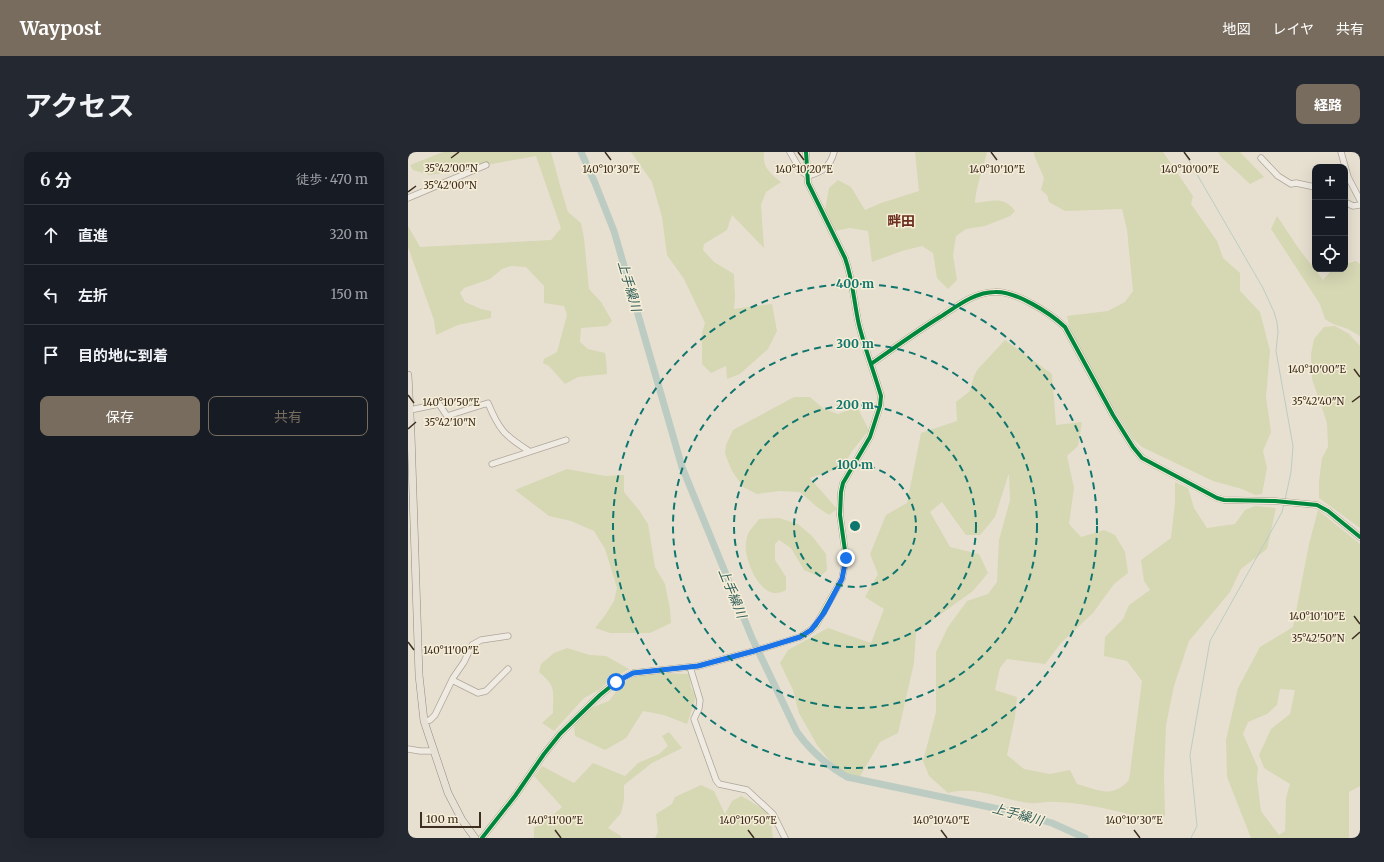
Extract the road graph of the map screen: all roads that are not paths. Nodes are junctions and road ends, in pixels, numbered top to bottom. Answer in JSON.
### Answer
{"nodes":[{"id":1,"x":790,"y":152,"type":"edge"},
{"id":2,"x":806,"y":152,"type":"edge"},
{"id":3,"x":834,"y":152,"type":"edge"},
{"id":4,"x":1341,"y":152,"type":"edge"},
{"id":5,"x":1261,"y":158,"type":"dead end"},
{"id":6,"x":486,"y":165,"type":"dead end"},
{"id":7,"x":808,"y":176,"type":"junction"},
{"id":8,"x":1312,"y":186,"type":"edge"},
{"id":9,"x":408,"y":198,"type":"edge"},
{"id":10,"x":1360,"y":200,"type":"edge"},
{"id":11,"x":1348,"y":204,"type":"edge"},
{"id":12,"x":1360,"y":205,"type":"edge"},
{"id":13,"x":871,"y":364,"type":"junction"},
{"id":14,"x":408,"y":375,"type":"edge"},
{"id":15,"x":410,"y":410,"type":"junction"},
{"id":16,"x":566,"y":440,"type":"dead end"},
{"id":17,"x":530,"y":451,"type":"junction"},
{"id":18,"x":492,"y":464,"type":"dead end"},
{"id":19,"x":1360,"y":537,"type":"edge"},
{"id":20,"x":508,"y":636,"type":"dead end"},
{"id":21,"x":690,"y":667,"type":"junction"},
{"id":22,"x":508,"y":669,"type":"dead end"},
{"id":23,"x":452,"y":680,"type":"junction"},
{"id":24,"x":424,"y":721,"type":"junction"},
{"id":25,"x":408,"y":749,"type":"edge"},
{"id":26,"x":433,"y":751,"type":"junction"},
{"id":27,"x":475,"y":838,"type":"edge"},
{"id":28,"x":482,"y":838,"type":"edge"},
{"id":29,"x":785,"y":838,"type":"edge"}],
"edges":[{"from":1,"to":7,"type":"street"},
{"from":2,"to":7,"type":"street"},
{"from":3,"to":7,"type":"street"},
{"from":4,"to":10,"type":"street"},
{"from":5,"to":8,"type":"street"},
{"from":6,"to":9,"type":"street"},
{"from":7,"to":13,"type":"street"},
{"from":11,"to":12,"type":"street"},
{"from":13,"to":19,"type":"street"},
{"from":13,"to":21,"type":"street"},
{"from":14,"to":15,"type":"main road"},
{"from":15,"to":17,"type":"street"},
{"from":15,"to":24,"type":"main road"},
{"from":16,"to":17,"type":"street"},
{"from":17,"to":18,"type":"street"},
{"from":20,"to":23,"type":"street"},
{"from":21,"to":28,"type":"street"},
{"from":21,"to":29,"type":"street"},
{"from":22,"to":23,"type":"street"},
{"from":23,"to":24,"type":"street"},
{"from":24,"to":26,"type":"main road"},
{"from":25,"to":26,"type":"street"},
{"from":26,"to":27,"type":"main road"}]}
